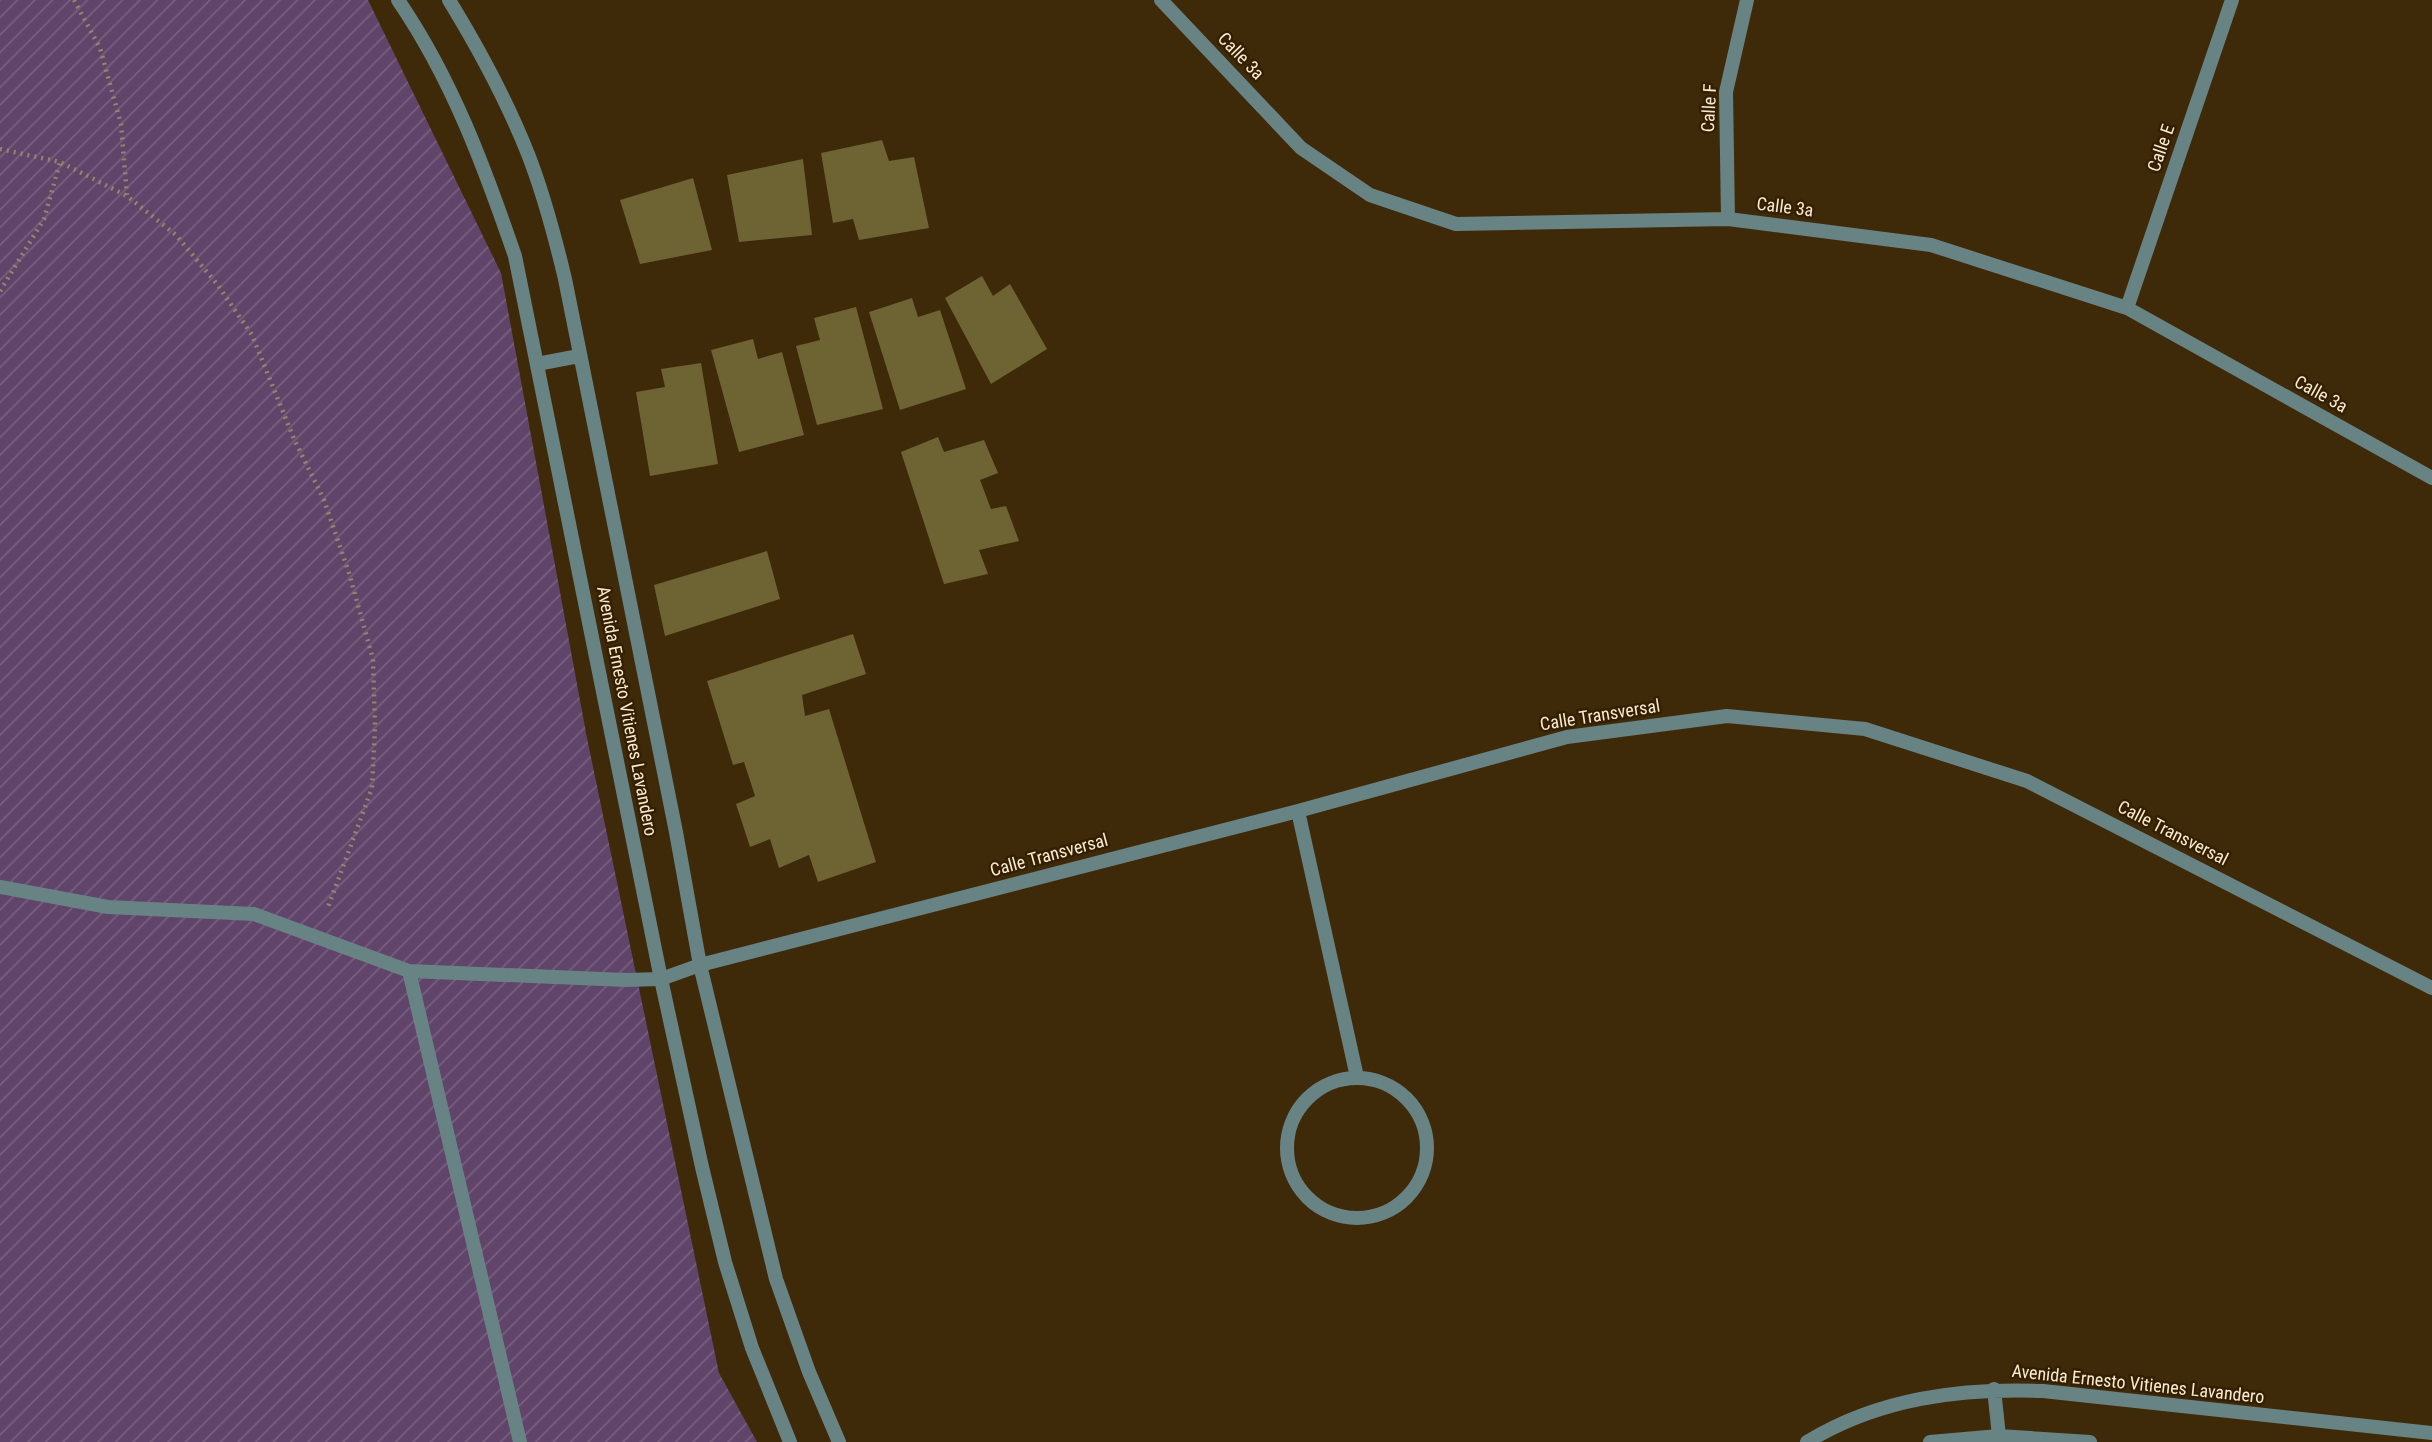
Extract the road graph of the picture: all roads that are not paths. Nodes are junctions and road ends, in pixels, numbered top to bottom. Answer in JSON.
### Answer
{"nodes":[{"id":1,"x":398,"y":0,"type":"edge"},
{"id":2,"x":449,"y":0,"type":"edge"},
{"id":3,"x":1161,"y":0,"type":"edge"},
{"id":4,"x":1747,"y":0,"type":"edge"},
{"id":5,"x":2232,"y":0,"type":"edge"},
{"id":6,"x":1728,"y":219,"type":"junction"},
{"id":7,"x":2127,"y":308,"type":"junction"},
{"id":8,"x":579,"y":356,"type":"junction"},
{"id":9,"x":537,"y":364,"type":"junction"},
{"id":10,"x":2432,"y":478,"type":"edge"},
{"id":11,"x":1298,"y":811,"type":"junction"},
{"id":12,"x":0,"y":887,"type":"edge"},
{"id":13,"x":700,"y":965,"type":"junction"},
{"id":14,"x":410,"y":971,"type":"junction"},
{"id":15,"x":661,"y":979,"type":"junction"},
{"id":16,"x":2432,"y":988,"type":"edge"},
{"id":17,"x":1357,"y":1077,"type":"junction"},
{"id":18,"x":1994,"y":1389,"type":"junction"},
{"id":19,"x":2432,"y":1433,"type":"edge"},
{"id":20,"x":1998,"y":1436,"type":"junction"},
{"id":21,"x":520,"y":1442,"type":"edge"},
{"id":22,"x":790,"y":1442,"type":"edge"},
{"id":23,"x":839,"y":1442,"type":"edge"},
{"id":24,"x":1807,"y":1442,"type":"edge"},
{"id":25,"x":1930,"y":1442,"type":"edge"},
{"id":26,"x":2090,"y":1442,"type":"edge"}],
"edges":[{"from":1,"to":9,"type":"street","name":"Avenida Ernesto Vitienes Lavandero"},
{"from":2,"to":8,"type":"street","name":"Avenida Ernesto Vitienes Lavandero"},
{"from":3,"to":6,"type":"street","name":"Calle 3a"},
{"from":4,"to":6,"type":"street","name":"Calle F"},
{"from":5,"to":7,"type":"street","name":"Calle E"},
{"from":6,"to":7,"type":"street","name":"Calle 3a"},
{"from":7,"to":10,"type":"street","name":"Calle 3a"},
{"from":8,"to":9,"type":"street"},
{"from":8,"to":13,"type":"street","name":"Avenida Ernesto Vitienes Lavandero"},
{"from":9,"to":15,"type":"street","name":"Avenida Ernesto Vitienes Lavandero"},
{"from":11,"to":13,"type":"street","name":"Calle Transversal"},
{"from":11,"to":16,"type":"street","name":"Calle Transversal"},
{"from":11,"to":17,"type":"street"},
{"from":12,"to":14,"type":"street","name":"Calle Transversal"},
{"from":13,"to":15,"type":"street","name":"Calle Transversal"},
{"from":13,"to":23,"type":"street","name":"Avenida Ernesto Vitienes Lavandero"},
{"from":14,"to":15,"type":"street","name":"Calle Transversal"},
{"from":14,"to":21,"type":"street"},
{"from":15,"to":22,"type":"street","name":"Avenida Ernesto Vitienes Lavandero"},
{"from":17,"to":17,"type":"street"},
{"from":18,"to":19,"type":"street","name":"Avenida Ernesto Vitienes Lavandero"},
{"from":18,"to":20,"type":"street"},
{"from":18,"to":24,"type":"street","name":"Avenida Ernesto Vitienes Lavandero"},
{"from":20,"to":25,"type":"street"},
{"from":20,"to":26,"type":"street"}]}
